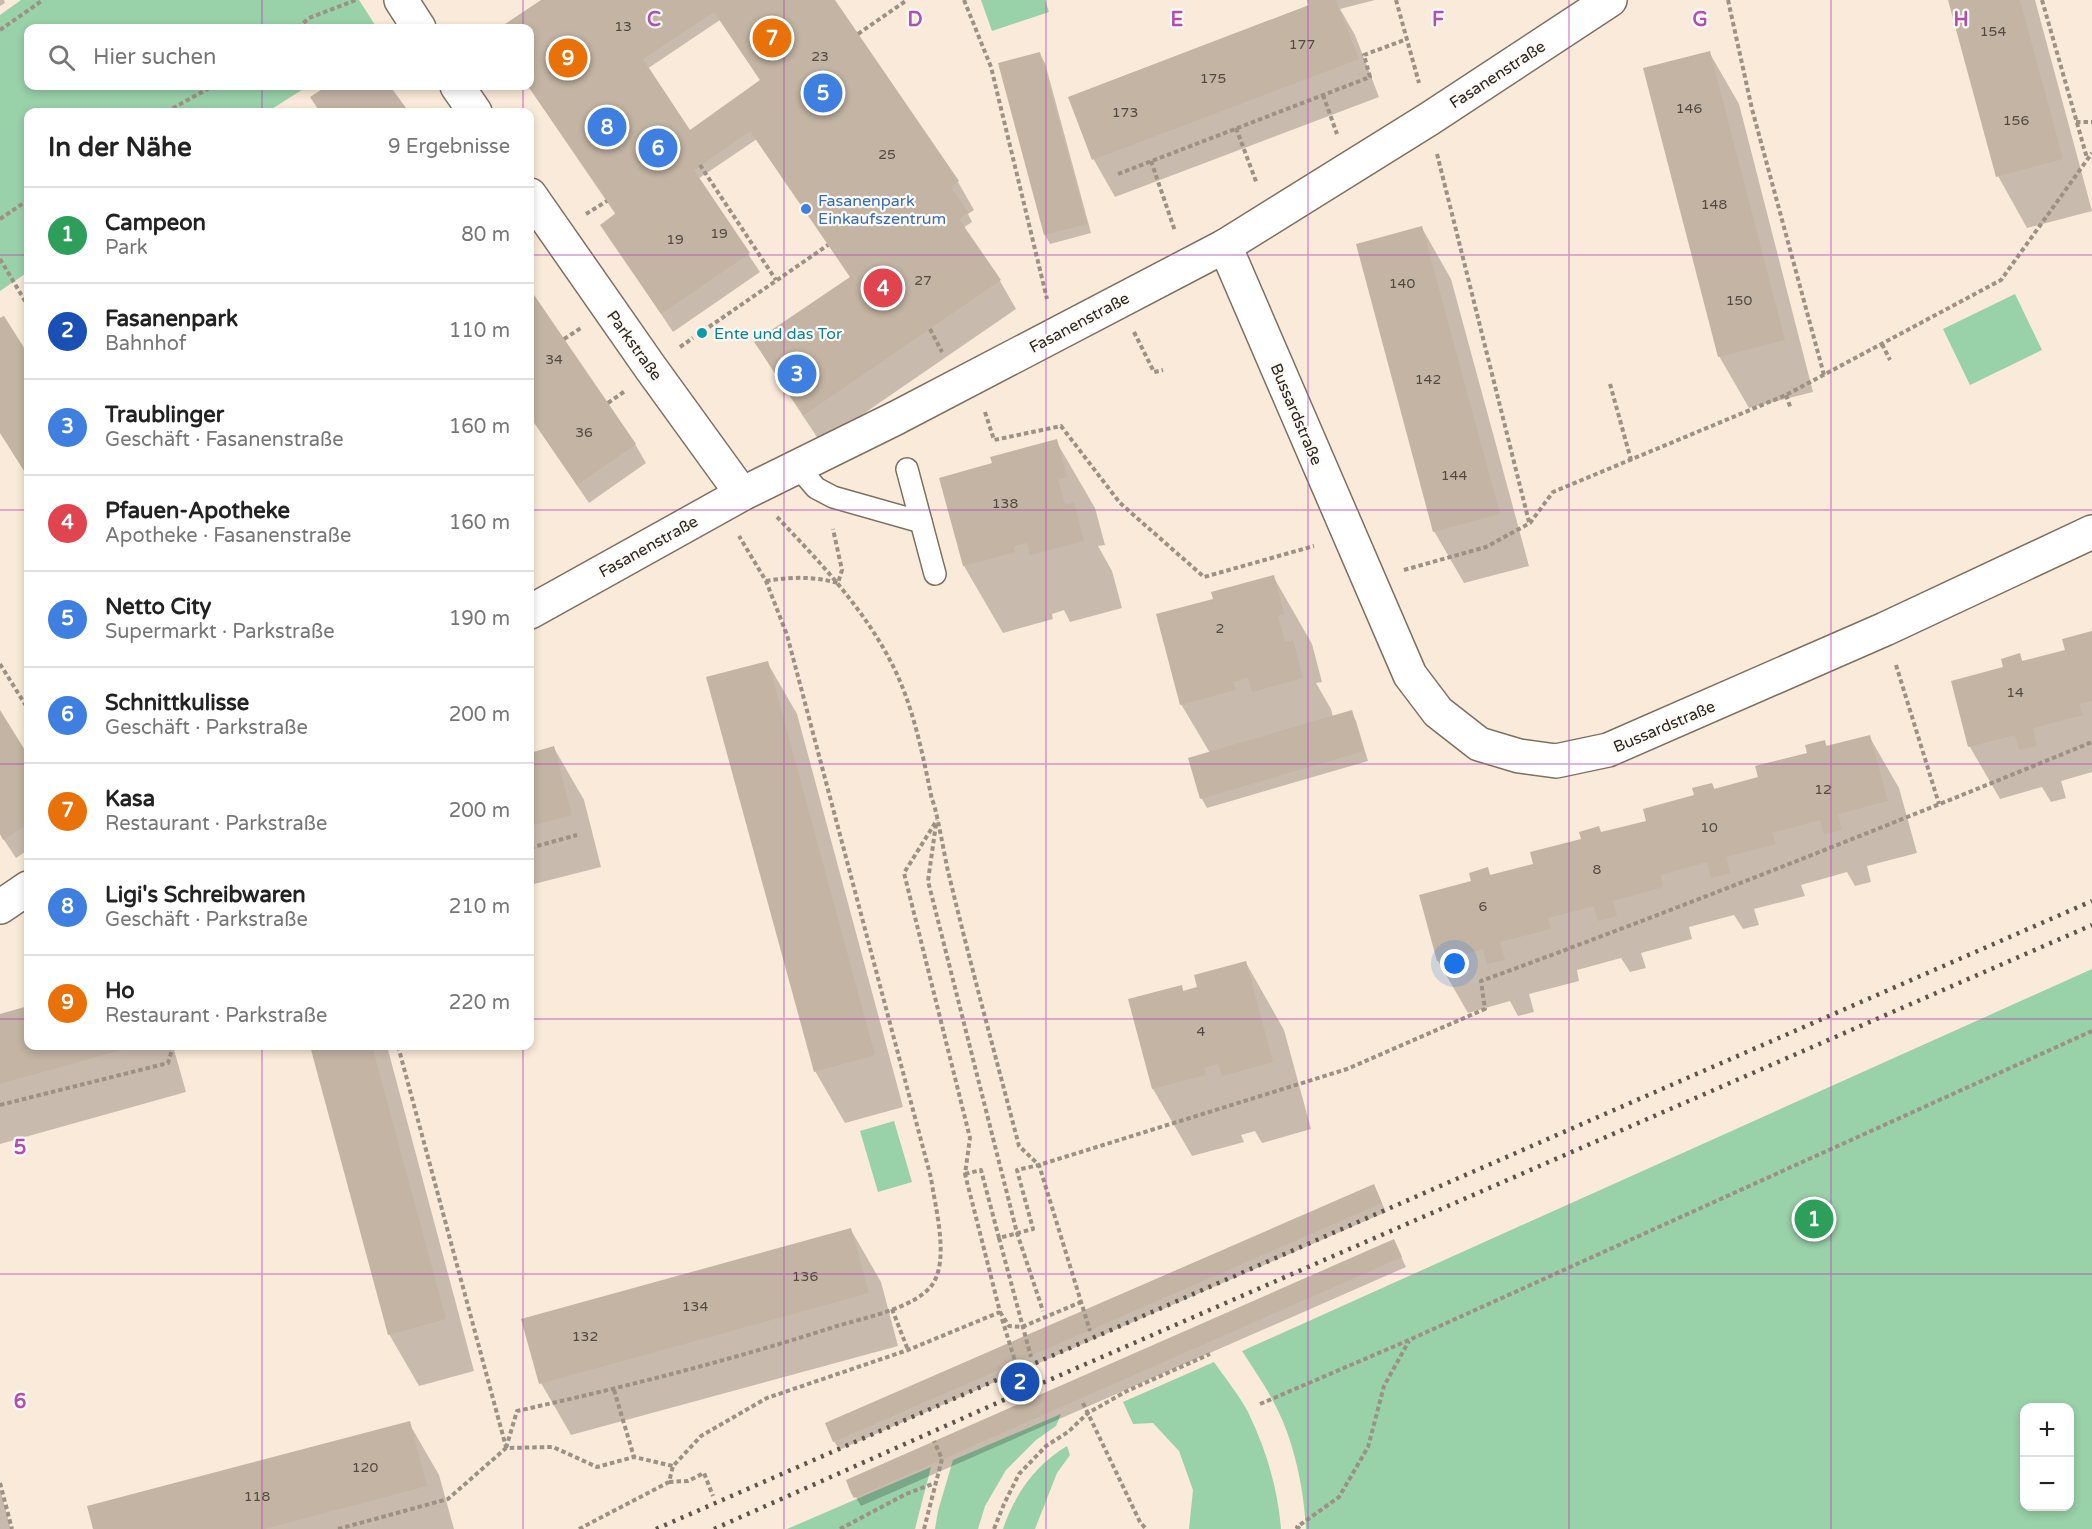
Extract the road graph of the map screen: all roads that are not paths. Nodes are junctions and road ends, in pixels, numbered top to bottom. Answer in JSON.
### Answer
{"nodes":[{"id":1,"x":401,"y":0,"type":"edge"},
{"id":2,"x":1610,"y":0,"type":"edge"},
{"id":3,"x":416,"y":24,"type":"edge"},
{"id":4,"x":460,"y":90,"type":"edge"},
{"id":5,"x":472,"y":108,"type":"edge"},
{"id":6,"x":534,"y":201,"type":"edge"},
{"id":7,"x":1225,"y":246,"type":"junction"},
{"id":8,"x":798,"y":467,"type":"junction"},
{"id":9,"x":907,"y":470,"type":"dead end"},
{"id":10,"x":742,"y":494,"type":"junction"},
{"id":11,"x":921,"y":522,"type":"junction"},
{"id":12,"x":2092,"y":532,"type":"edge"},
{"id":13,"x":934,"y":574,"type":"dead end"},
{"id":14,"x":534,"y":610,"type":"edge"},
{"id":15,"x":24,"y":891,"type":"edge"},
{"id":16,"x":0,"y":907,"type":"edge"}],
"edges":[{"from":1,"to":3,"type":"street"},
{"from":2,"to":7,"type":"street","name":"Fasanenstraße"},
{"from":4,"to":5,"type":"street"},
{"from":6,"to":10,"type":"street","name":"Parkstraße"},
{"from":7,"to":8,"type":"street","name":"Fasanenstraße"},
{"from":7,"to":12,"type":"street","name":"Bussardstraße"},
{"from":8,"to":10,"type":"street","name":"Fasanenstraße"},
{"from":8,"to":11,"type":"lane"},
{"from":9,"to":11,"type":"lane"},
{"from":10,"to":14,"type":"street","name":"Fasanenstraße"},
{"from":11,"to":13,"type":"lane"},
{"from":15,"to":16,"type":"street"}]}
